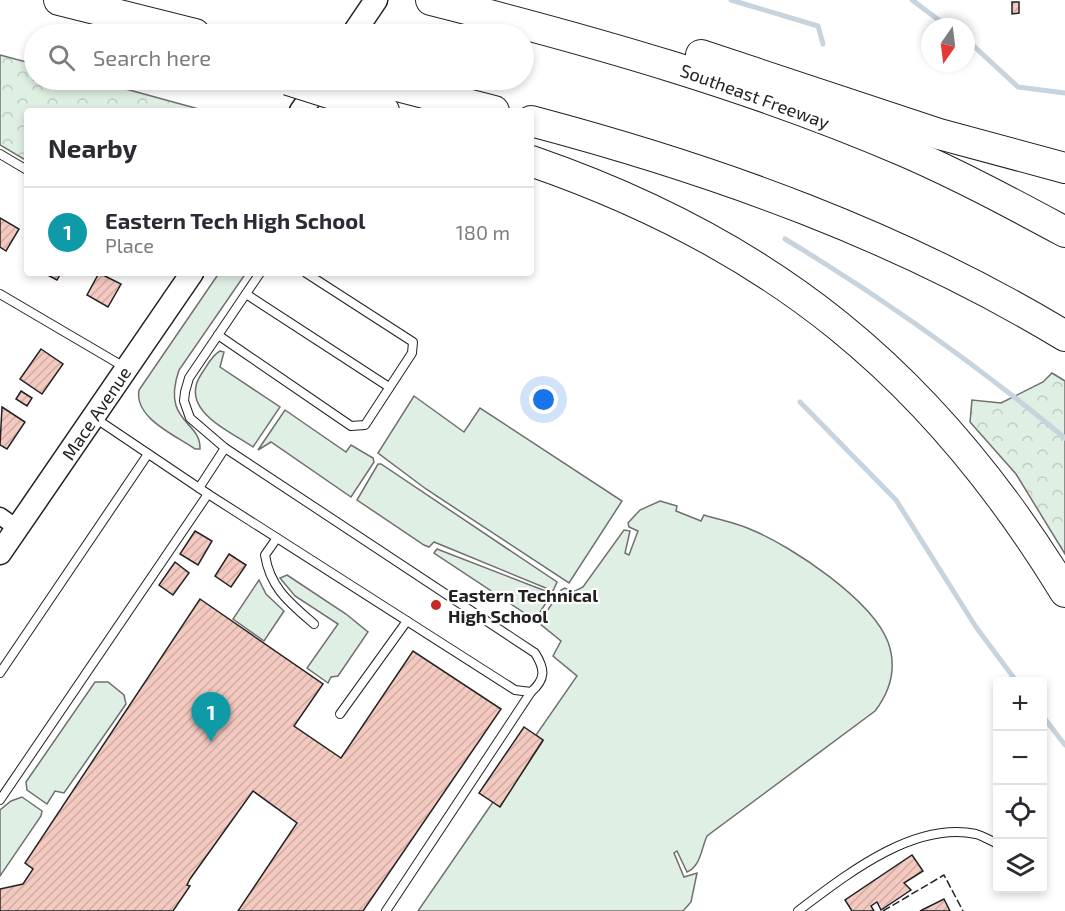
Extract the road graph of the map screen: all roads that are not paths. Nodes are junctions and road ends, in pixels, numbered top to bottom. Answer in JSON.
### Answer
{"nodes":[{"id":1,"x":59,"y":0,"type":"edge"},
{"id":2,"x":376,"y":0,"type":"edge"},
{"id":3,"x":431,"y":0,"type":"edge"},
{"id":4,"x":472,"y":0,"type":"edge"},
{"id":5,"x":130,"y":24,"type":"edge"},
{"id":6,"x":155,"y":24,"type":"edge"},
{"id":7,"x":360,"y":24,"type":"edge"},
{"id":8,"x":522,"y":24,"type":"edge"},
{"id":9,"x":534,"y":27,"type":"edge"},
{"id":10,"x":315,"y":90,"type":"edge"},
{"id":11,"x":320,"y":90,"type":"edge"},
{"id":12,"x":413,"y":90,"type":"edge"},
{"id":13,"x":303,"y":108,"type":"edge"},
{"id":14,"x":375,"y":108,"type":"edge"},
{"id":15,"x":482,"y":108,"type":"edge"},
{"id":16,"x":534,"y":122,"type":"edge"},
{"id":17,"x":0,"y":154,"type":"edge"},
{"id":18,"x":534,"y":162,"type":"edge"},
{"id":19,"x":24,"y":168,"type":"edge"},
{"id":20,"x":1065,"y":168,"type":"edge"},
{"id":21,"x":1065,"y":232,"type":"edge"},
{"id":22,"x":190,"y":276,"type":"edge"},
{"id":23,"x":258,"y":276,"type":"edge"},
{"id":24,"x":311,"y":276,"type":"edge"},
{"id":25,"x":0,"y":294,"type":"edge"},
{"id":26,"x":246,"y":294,"type":"junction"},
{"id":27,"x":218,"y":335,"type":"junction"},
{"id":28,"x":1065,"y":336,"type":"edge"},
{"id":29,"x":126,"y":368,"type":"junction"},
{"id":30,"x":389,"y":387,"type":"junction"},
{"id":31,"x":94,"y":417,"type":"junction"},
{"id":32,"x":225,"y":448,"type":"junction"},
{"id":33,"x":148,"y":454,"type":"junction"},
{"id":34,"x":199,"y":488,"type":"junction"},
{"id":35,"x":208,"y":494,"type":"junction"},
{"id":36,"x":9,"y":522,"type":"edge"},
{"id":37,"x":277,"y":538,"type":"junction"},
{"id":38,"x":0,"y":553,"type":"edge"},
{"id":39,"x":1064,"y":591,"type":"edge"},
{"id":40,"x":407,"y":621,"type":"junction"},
{"id":41,"x":314,"y":624,"type":"dead end"},
{"id":42,"x":0,"y":673,"type":"edge"},
{"id":43,"x":531,"y":692,"type":"junction"},
{"id":44,"x":340,"y":714,"type":"dead end"},
{"id":45,"x":0,"y":800,"type":"edge"},
{"id":46,"x":993,"y":842,"type":"edge"},
{"id":47,"x":386,"y":911,"type":"edge"},
{"id":48,"x":798,"y":911,"type":"edge"}],
"edges":[{"from":1,"to":5,"type":"highway"},
{"from":1,"to":6,"type":"highway"},
{"from":2,"to":7,"type":"main road"},
{"from":3,"to":8,"type":"highway","name":"Southeast Freeway"},
{"from":4,"to":20,"type":"highway"},
{"from":9,"to":21,"type":"highway","name":"Southeast Freeway"},
{"from":10,"to":13,"type":"main road"},
{"from":11,"to":14,"type":"highway","bridge":true},
{"from":12,"to":15,"type":"highway"},
{"from":16,"to":28,"type":"highway"},
{"from":17,"to":19,"type":"lane"},
{"from":18,"to":39,"type":"highway"},
{"from":22,"to":29,"type":"main road","name":"Mace Avenue"},
{"from":23,"to":26,"type":"lane"},
{"from":24,"to":30,"type":"lane"},
{"from":25,"to":29,"type":"lane"},
{"from":26,"to":27,"type":"lane"},
{"from":26,"to":30,"type":"lane"},
{"from":27,"to":30,"type":"lane"},
{"from":27,"to":32,"type":"lane"},
{"from":29,"to":31,"type":"main road","name":"Mace Avenue"},
{"from":31,"to":33,"type":"lane"},
{"from":31,"to":36,"type":"main road","name":"Mace Avenue"},
{"from":32,"to":34,"type":"lane"},
{"from":32,"to":43,"type":"lane"},
{"from":33,"to":34,"type":"lane"},
{"from":33,"to":42,"type":"lane"},
{"from":34,"to":35,"type":"lane"},
{"from":35,"to":37,"type":"lane"},
{"from":35,"to":45,"type":"lane"},
{"from":36,"to":38,"type":"main road","name":"Mace Avenue"},
{"from":37,"to":40,"type":"lane"},
{"from":37,"to":41,"type":"lane"},
{"from":40,"to":43,"type":"lane"},
{"from":40,"to":44,"type":"lane"},
{"from":43,"to":47,"type":"lane"},
{"from":46,"to":48,"type":"lane"}]}
